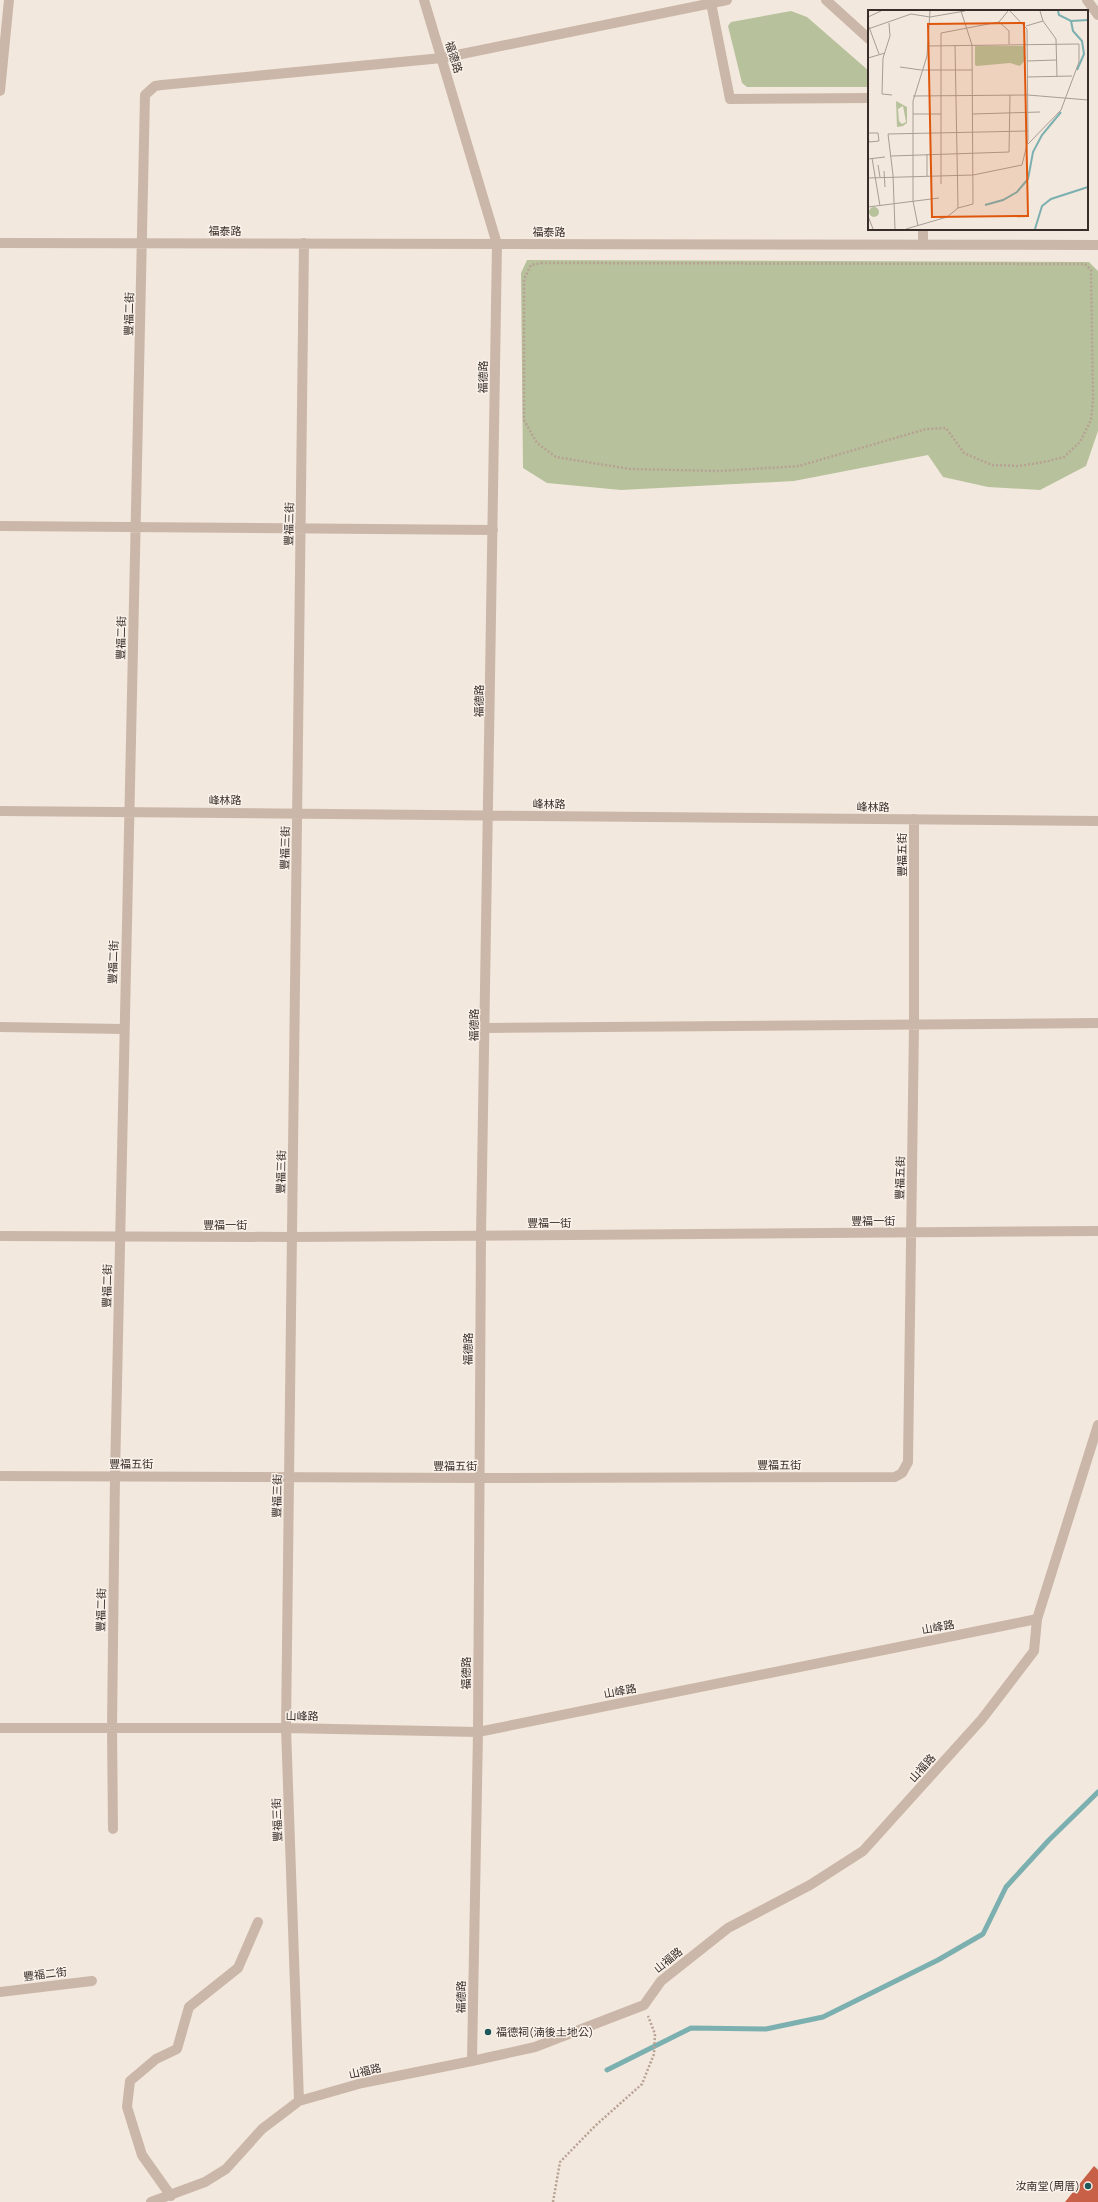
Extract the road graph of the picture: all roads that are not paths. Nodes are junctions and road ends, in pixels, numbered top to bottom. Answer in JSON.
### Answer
{"nodes":[{"id":1,"x":9,"y":0,"type":"edge"},
{"id":2,"x":424,"y":0,"type":"edge"},
{"id":3,"x":727,"y":0,"type":"edge"},
{"id":4,"x":826,"y":0,"type":"edge"},
{"id":5,"x":1087,"y":0,"type":"edge"},
{"id":6,"x":711,"y":3,"type":"junction"},
{"id":7,"x":1098,"y":15,"type":"edge"},
{"id":8,"x":868,"y":39,"type":"edge"},
{"id":9,"x":442,"y":58,"type":"junction"},
{"id":10,"x":0,"y":91,"type":"edge"},
{"id":11,"x":868,"y":98,"type":"edge"},
{"id":12,"x":923,"y":230,"type":"edge"},
{"id":13,"x":0,"y":243,"type":"edge"},
{"id":14,"x":142,"y":243,"type":"junction"},
{"id":15,"x":304,"y":243,"type":"junction"},
{"id":16,"x":496,"y":244,"type":"junction"},
{"id":17,"x":923,"y":245,"type":"junction"},
{"id":18,"x":1098,"y":245,"type":"edge"},
{"id":19,"x":0,"y":526,"type":"edge"},
{"id":20,"x":136,"y":528,"type":"junction"},
{"id":21,"x":301,"y":529,"type":"junction"},
{"id":22,"x":493,"y":530,"type":"junction"},
{"id":23,"x":0,"y":811,"type":"edge"},
{"id":24,"x":129,"y":812,"type":"junction"},
{"id":25,"x":298,"y":812,"type":"junction"},
{"id":26,"x":489,"y":815,"type":"junction"},
{"id":27,"x":914,"y":819,"type":"junction"},
{"id":28,"x":1098,"y":821,"type":"edge"},
{"id":29,"x":1098,"y":1023,"type":"edge"},
{"id":30,"x":914,"y":1024,"type":"junction"},
{"id":31,"x":0,"y":1027,"type":"edge"},
{"id":32,"x":486,"y":1028,"type":"junction"},
{"id":33,"x":123,"y":1029,"type":"junction"},
{"id":34,"x":1098,"y":1231,"type":"edge"},
{"id":35,"x":912,"y":1233,"type":"junction"},
{"id":36,"x":0,"y":1236,"type":"edge"},
{"id":37,"x":120,"y":1236,"type":"junction"},
{"id":38,"x":482,"y":1236,"type":"junction"},
{"id":39,"x":292,"y":1237,"type":"junction"},
{"id":40,"x":1098,"y":1426,"type":"edge"},
{"id":41,"x":0,"y":1476,"type":"edge"},
{"id":42,"x":115,"y":1476,"type":"junction"},
{"id":43,"x":290,"y":1477,"type":"junction"},
{"id":44,"x":479,"y":1478,"type":"junction"},
{"id":45,"x":1036,"y":1619,"type":"junction"},
{"id":46,"x":0,"y":1728,"type":"edge"},
{"id":47,"x":112,"y":1728,"type":"junction"},
{"id":48,"x":286,"y":1728,"type":"junction"},
{"id":49,"x":478,"y":1732,"type":"junction"},
{"id":50,"x":113,"y":1829,"type":"dead end"},
{"id":51,"x":258,"y":1922,"type":"dead end"},
{"id":52,"x":92,"y":1981,"type":"dead end"},
{"id":53,"x":0,"y":1992,"type":"edge"},
{"id":54,"x":472,"y":2060,"type":"junction"},
{"id":55,"x":299,"y":2101,"type":"junction"},
{"id":56,"x":171,"y":2196,"type":"junction"},
{"id":57,"x":151,"y":2202,"type":"edge"}],
"edges":[{"from":1,"to":10,"type":"street"},
{"from":2,"to":9,"type":"street","name":"福德路"},
{"from":3,"to":6,"type":"street"},
{"from":4,"to":8,"type":"street"},
{"from":5,"to":7,"type":"street"},
{"from":6,"to":9,"type":"street"},
{"from":6,"to":11,"type":"street"},
{"from":9,"to":14,"type":"street","name":"豐福二街"},
{"from":9,"to":16,"type":"street","name":"福德路"},
{"from":12,"to":17,"type":"street"},
{"from":13,"to":14,"type":"street","name":"福泰路"},
{"from":14,"to":15,"type":"street","name":"福泰路"},
{"from":14,"to":20,"type":"street","name":"豐福二街"},
{"from":15,"to":16,"type":"street","name":"福泰路"},
{"from":15,"to":21,"type":"street","name":"豐福三街"},
{"from":16,"to":17,"type":"street","name":"福泰路"},
{"from":16,"to":22,"type":"street","name":"福德路"},
{"from":17,"to":18,"type":"street","name":"福泰路"},
{"from":19,"to":20,"type":"street"},
{"from":20,"to":21,"type":"street"},
{"from":20,"to":24,"type":"street","name":"豐福二街"},
{"from":21,"to":22,"type":"street"},
{"from":21,"to":25,"type":"street","name":"豐福三街"},
{"from":22,"to":26,"type":"street","name":"福德路"},
{"from":23,"to":24,"type":"street","name":"峰林路"},
{"from":24,"to":25,"type":"street","name":"峰林路"},
{"from":24,"to":33,"type":"street","name":"豐福二街"},
{"from":25,"to":26,"type":"street","name":"峰林路"},
{"from":25,"to":39,"type":"street","name":"豐福三街"},
{"from":26,"to":27,"type":"street","name":"峰林路"},
{"from":26,"to":32,"type":"street","name":"福德路"},
{"from":27,"to":28,"type":"street","name":"峰林路"},
{"from":27,"to":30,"type":"street","name":"豐福五街"},
{"from":29,"to":30,"type":"street"},
{"from":30,"to":32,"type":"street"},
{"from":30,"to":35,"type":"street","name":"豐福五街"},
{"from":31,"to":33,"type":"street"},
{"from":32,"to":38,"type":"street","name":"福德路"},
{"from":33,"to":37,"type":"street","name":"豐福二街"},
{"from":34,"to":35,"type":"street","name":"豐福一街"},
{"from":35,"to":38,"type":"street","name":"豐福一街"},
{"from":35,"to":44,"type":"street","name":"豐福五街"},
{"from":36,"to":37,"type":"street","name":"豐福一街"},
{"from":37,"to":39,"type":"street","name":"豐福一街"},
{"from":37,"to":42,"type":"street","name":"豐福二街"},
{"from":38,"to":39,"type":"street","name":"豐福一街"},
{"from":38,"to":44,"type":"street","name":"福德路"},
{"from":39,"to":43,"type":"street","name":"豐福三街"},
{"from":40,"to":45,"type":"street"},
{"from":41,"to":42,"type":"street","name":"豐福五街"},
{"from":42,"to":43,"type":"street","name":"豐福五街"},
{"from":42,"to":47,"type":"street","name":"豐福二街"},
{"from":43,"to":44,"type":"street","name":"豐福五街"},
{"from":43,"to":48,"type":"street","name":"豐福三街"},
{"from":44,"to":49,"type":"street","name":"福德路"},
{"from":45,"to":49,"type":"street","name":"山峰路"},
{"from":45,"to":54,"type":"street","name":"山福路"},
{"from":46,"to":47,"type":"street","name":"山峰路"},
{"from":47,"to":48,"type":"street","name":"山峰路"},
{"from":47,"to":50,"type":"street","name":"豐福二街"},
{"from":48,"to":49,"type":"street","name":"山峰路"},
{"from":48,"to":55,"type":"street","name":"豐福三街"},
{"from":49,"to":54,"type":"street","name":"福德路"},
{"from":51,"to":56,"type":"street"},
{"from":52,"to":53,"type":"street","name":"豐福二街"},
{"from":54,"to":55,"type":"street","name":"山福路"},
{"from":55,"to":56,"type":"street","name":"山福路"},
{"from":56,"to":57,"type":"street","name":"山福路"}]}
